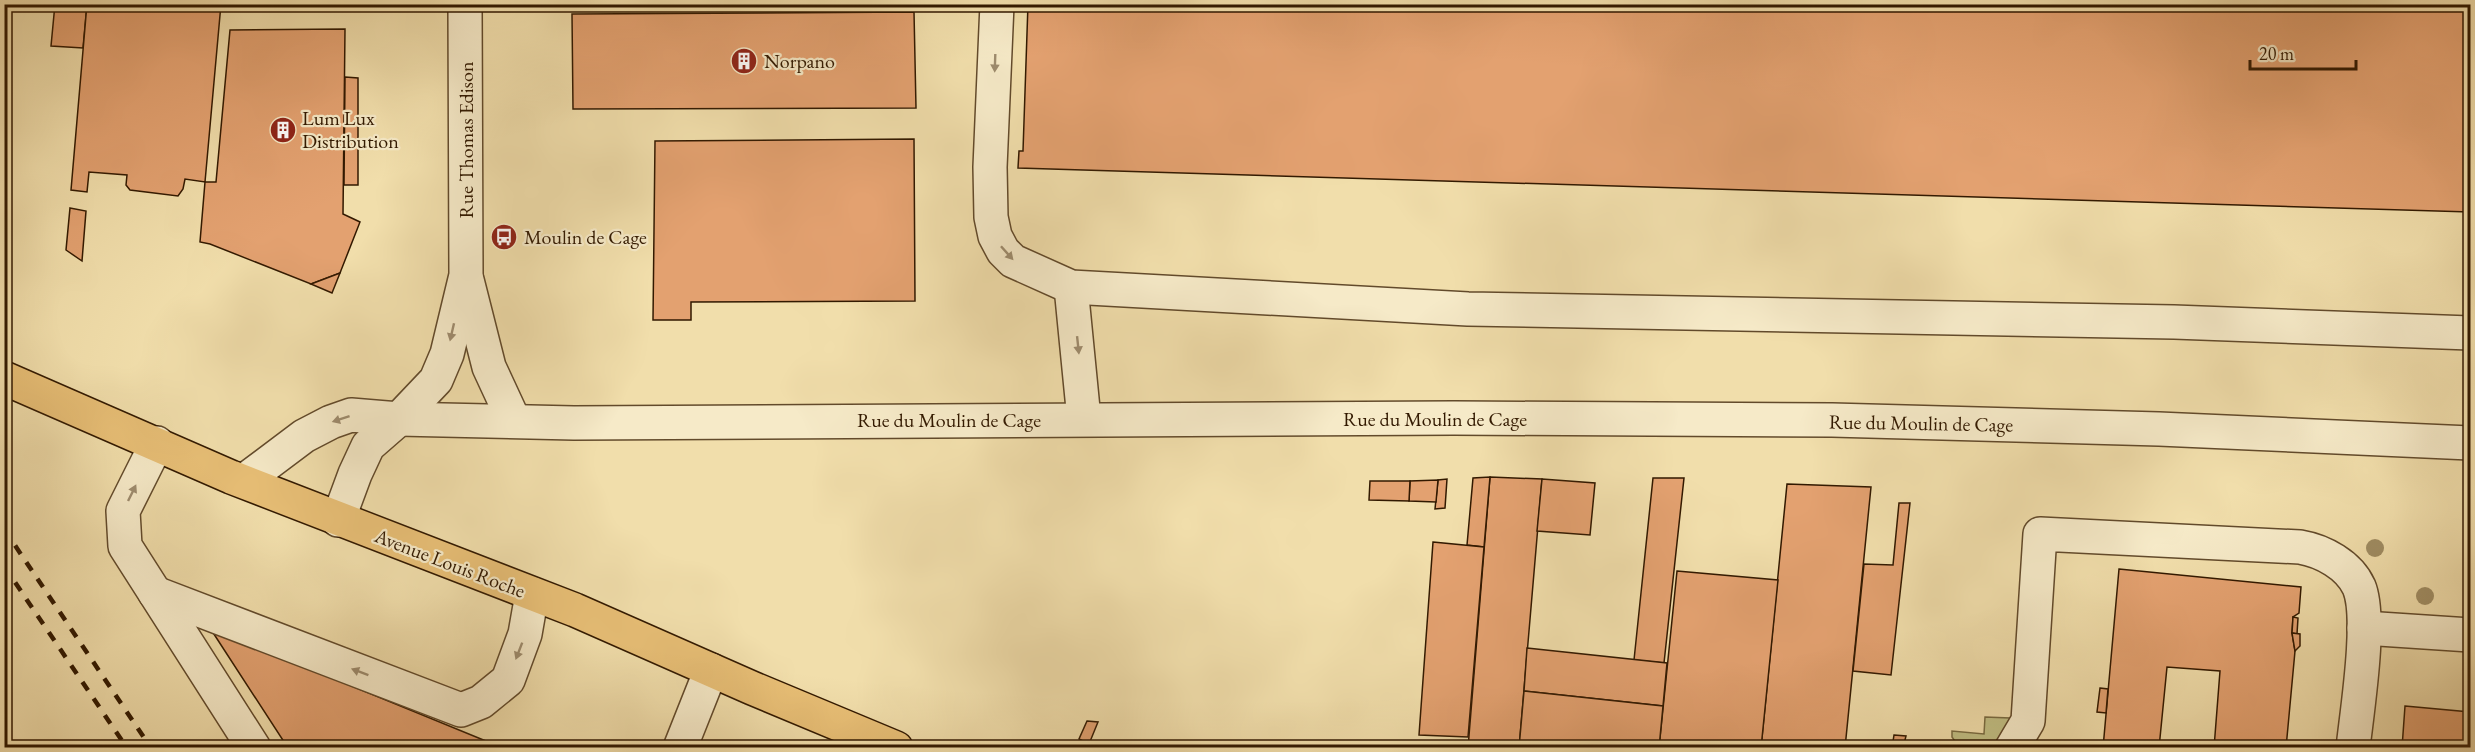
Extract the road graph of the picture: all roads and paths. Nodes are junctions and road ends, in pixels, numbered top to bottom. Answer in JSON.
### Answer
{"nodes":[{"id":1,"x":465,"y":4,"type":"edge"},
{"id":2,"x":997,"y":4,"type":"edge"},
{"id":3,"x":466,"y":275,"type":"junction"},
{"id":4,"x":1071,"y":287,"type":"junction"},
{"id":5,"x":2470,"y":333,"type":"edge"},
{"id":6,"x":4,"y":378,"type":"edge"},
{"id":7,"x":399,"y":419,"type":"junction"},
{"id":8,"x":1084,"y":419,"type":"junction"},
{"id":9,"x":514,"y":420,"type":"junction"},
{"id":10,"x":157,"y":443,"type":"junction"},
{"id":11,"x":2470,"y":443,"type":"edge"},
{"id":12,"x":244,"y":482,"type":"junction"},
{"id":13,"x":338,"y":520,"type":"junction"},
{"id":14,"x":154,"y":593,"type":"junction"},
{"id":15,"x":532,"y":594,"type":"junction"},
{"id":16,"x":2364,"y":628,"type":"junction"},
{"id":17,"x":2470,"y":635,"type":"edge"},
{"id":18,"x":711,"y":670,"type":"junction"},
{"id":19,"x":254,"y":747,"type":"edge"},
{"id":20,"x":680,"y":747,"type":"edge"},
{"id":21,"x":896,"y":747,"type":"edge"},
{"id":22,"x":2012,"y":747,"type":"edge"},
{"id":23,"x":2353,"y":747,"type":"edge"}],
"edges":[{"from":1,"to":3,"type":"street","name":"Rue Thomas Edison"},
{"from":2,"to":4,"type":"street","one_way":true},
{"from":3,"to":7,"type":"street","name":"Rue Thomas Edison","one_way":true},
{"from":3,"to":9,"type":"street","name":"Rue Thomas Edison"},
{"from":4,"to":5,"type":"street"},
{"from":4,"to":8,"type":"street","one_way":true},
{"from":6,"to":10,"type":"main road","name":"Avenue Louis Roche"},
{"from":7,"to":9,"type":"street","name":"Rue du Moulin de Cage"},
{"from":7,"to":12,"type":"street","name":"Rue du Moulin de Cage","one_way":true},
{"from":7,"to":13,"type":"street"},
{"from":8,"to":9,"type":"street","name":"Rue du Moulin de Cage"},
{"from":8,"to":11,"type":"street","name":"Rue du Moulin de Cage"},
{"from":10,"to":12,"type":"main road","name":"Avenue Louis Roche"},
{"from":14,"to":10,"type":"street","one_way":true},
{"from":12,"to":13,"type":"main road","name":"Avenue Louis Roche"},
{"from":13,"to":15,"type":"main road","name":"Avenue Louis Roche"},
{"from":15,"to":14,"type":"street","one_way":true},
{"from":14,"to":19,"type":"street"},
{"from":15,"to":18,"type":"main road","name":"Avenue Louis Roche"},
{"from":16,"to":17,"type":"street"},
{"from":16,"to":22,"type":"street"},
{"from":16,"to":23,"type":"street"},
{"from":18,"to":20,"type":"street"},
{"from":18,"to":21,"type":"main road","name":"Avenue Louis Roche"}]}
